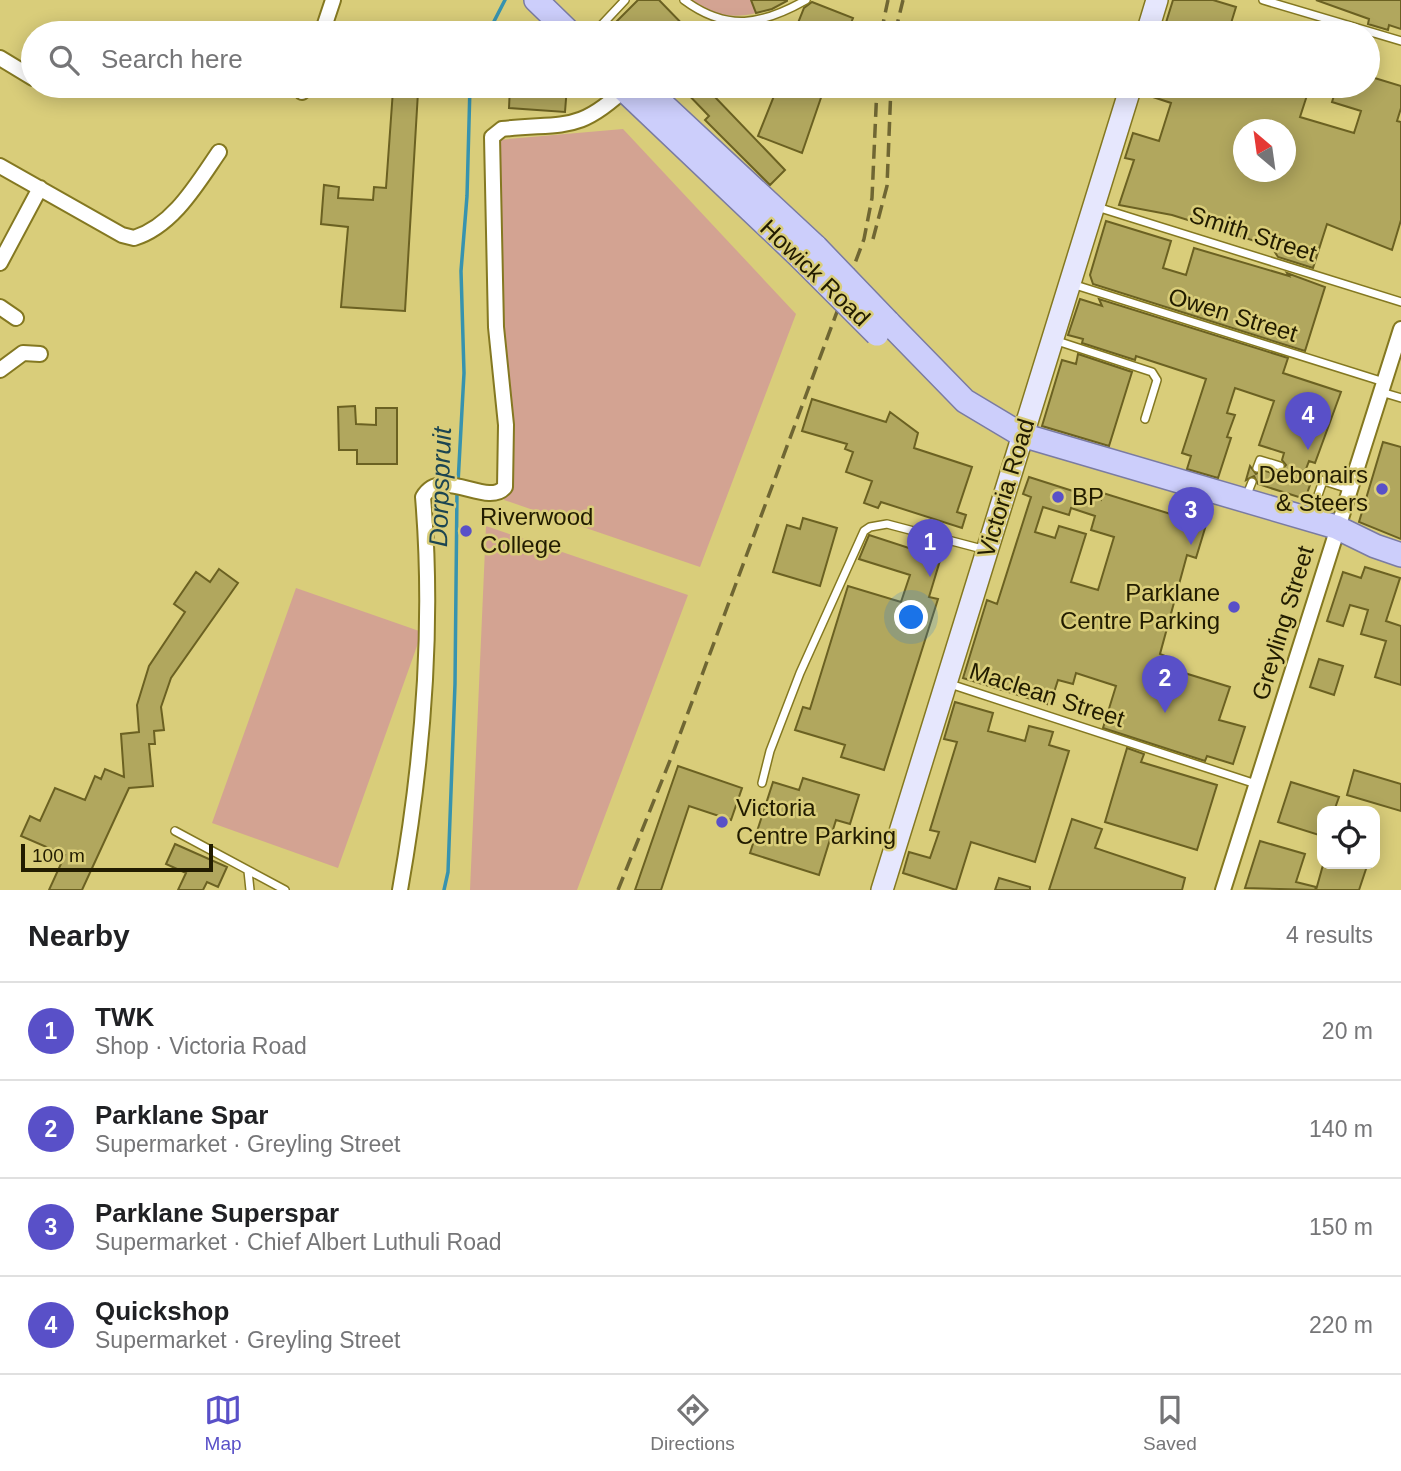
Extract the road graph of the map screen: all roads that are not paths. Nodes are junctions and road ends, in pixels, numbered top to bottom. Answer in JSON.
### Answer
{"nodes":[{"id":1,"x":332,"y":0,"type":"edge"},
{"id":2,"x":625,"y":0,"type":"edge"},
{"id":3,"x":684,"y":0,"type":"edge"},
{"id":4,"x":806,"y":0,"type":"edge"},
{"id":5,"x":1157,"y":0,"type":"edge"},
{"id":6,"x":1263,"y":0,"type":"edge"},
{"id":7,"x":543,"y":7,"type":"edge"},
{"id":8,"x":326,"y":21,"type":"edge"},
{"id":9,"x":557,"y":21,"type":"edge"},
{"id":10,"x":605,"y":21,"type":"edge"},
{"id":11,"x":736,"y":21,"type":"edge"},
{"id":12,"x":749,"y":21,"type":"edge"},
{"id":13,"x":1151,"y":21,"type":"edge"},
{"id":14,"x":1334,"y":21,"type":"edge"},
{"id":15,"x":1380,"y":35,"type":"edge"},
{"id":16,"x":1401,"y":41,"type":"edge"},
{"id":17,"x":0,"y":58,"type":"edge"},
{"id":18,"x":21,"y":71,"type":"edge"},
{"id":19,"x":616,"y":98,"type":"edge"},
{"id":20,"x":641,"y":98,"type":"edge"},
{"id":21,"x":1126,"y":98,"type":"edge"},
{"id":22,"x":219,"y":152,"type":"dead end"},
{"id":23,"x":0,"y":166,"type":"edge"},
{"id":24,"x":40,"y":188,"type":"junction"},
{"id":25,"x":1093,"y":205,"type":"junction"},
{"id":26,"x":0,"y":262,"type":"edge"},
{"id":27,"x":1071,"y":284,"type":"junction"},
{"id":28,"x":1401,"y":302,"type":"edge"},
{"id":29,"x":0,"y":307,"type":"edge"},
{"id":30,"x":16,"y":318,"type":"dead end"},
{"id":31,"x":1401,"y":329,"type":"edge"},
{"id":32,"x":1053,"y":340,"type":"junction"},
{"id":33,"x":40,"y":354,"type":"dead end"},
{"id":34,"x":0,"y":370,"type":"edge"},
{"id":35,"x":1383,"y":387,"type":"junction"},
{"id":36,"x":1401,"y":398,"type":"edge"},
{"id":37,"x":1145,"y":419,"type":"dead end"},
{"id":38,"x":1020,"y":442,"type":"junction"},
{"id":39,"x":1280,"y":466,"type":"dead end"},
{"id":40,"x":1257,"y":468,"type":"dead end"},
{"id":41,"x":1305,"y":475,"type":"dead end"},
{"id":42,"x":1323,"y":481,"type":"junction"},
{"id":43,"x":1349,"y":489,"type":"junction"},
{"id":44,"x":1309,"y":519,"type":"junction"},
{"id":45,"x":1334,"y":534,"type":"junction"},
{"id":46,"x":987,"y":550,"type":"junction"},
{"id":47,"x":1401,"y":555,"type":"edge"},
{"id":48,"x":946,"y":683,"type":"junction"},
{"id":49,"x":762,"y":783,"type":"dead end"},
{"id":50,"x":1256,"y":785,"type":"junction"},
{"id":51,"x":175,"y":831,"type":"dead end"},
{"id":52,"x":248,"y":871,"type":"junction"},
{"id":53,"x":250,"y":890,"type":"edge"},
{"id":54,"x":285,"y":890,"type":"edge"},
{"id":55,"x":400,"y":890,"type":"edge"},
{"id":56,"x":882,"y":890,"type":"edge"},
{"id":57,"x":1223,"y":890,"type":"edge"}],
"edges":[{"from":1,"to":8,"type":"street"},
{"from":2,"to":10,"type":"lane"},
{"from":3,"to":11,"type":"lane"},
{"from":4,"to":12,"type":"lane"},
{"from":5,"to":13,"type":"main road"},
{"from":6,"to":14,"type":"lane"},
{"from":7,"to":9,"type":"main road"},
{"from":15,"to":16,"type":"lane"},
{"from":17,"to":18,"type":"street"},
{"from":19,"to":55,"type":"street"},
{"from":20,"to":38,"type":"main road","name":"Howick Road","bridge":true},
{"from":21,"to":25,"type":"main road","name":"Victoria Road"},
{"from":22,"to":24,"type":"street"},
{"from":23,"to":24,"type":"street"},
{"from":24,"to":26,"type":"street"},
{"from":25,"to":27,"type":"main road","name":"Victoria Road"},
{"from":25,"to":28,"type":"lane","name":"Smith Street"},
{"from":27,"to":32,"type":"main road","name":"Victoria Road"},
{"from":27,"to":35,"type":"lane","name":"Owen Street"},
{"from":29,"to":30,"type":"street"},
{"from":31,"to":35,"type":"street","name":"Greyling Street"},
{"from":32,"to":37,"type":"lane"},
{"from":32,"to":38,"type":"main road","name":"Victoria Road"},
{"from":33,"to":34,"type":"street"},
{"from":35,"to":36,"type":"lane","name":"Owen Street"},
{"from":35,"to":43,"type":"street","name":"Greyling Street"},
{"from":38,"to":44,"type":"main road"},
{"from":38,"to":45,"type":"main road"},
{"from":38,"to":46,"type":"main road","name":"Victoria Road"},
{"from":39,"to":40,"type":"lane"},
{"from":41,"to":42,"type":"lane"},
{"from":42,"to":43,"type":"lane"},
{"from":42,"to":44,"type":"lane"},
{"from":43,"to":45,"type":"street","name":"Greyling Street"},
{"from":44,"to":45,"type":"main road"},
{"from":45,"to":47,"type":"main road"},
{"from":45,"to":50,"type":"street","name":"Greyling Street"},
{"from":46,"to":48,"type":"main road","name":"Victoria Road"},
{"from":46,"to":49,"type":"lane"},
{"from":48,"to":50,"type":"lane","name":"Maclean Street"},
{"from":48,"to":56,"type":"main road","name":"Victoria Road"},
{"from":50,"to":57,"type":"street","name":"Greyling Street"},
{"from":51,"to":52,"type":"lane"},
{"from":52,"to":53,"type":"lane"},
{"from":52,"to":54,"type":"lane"}]}
